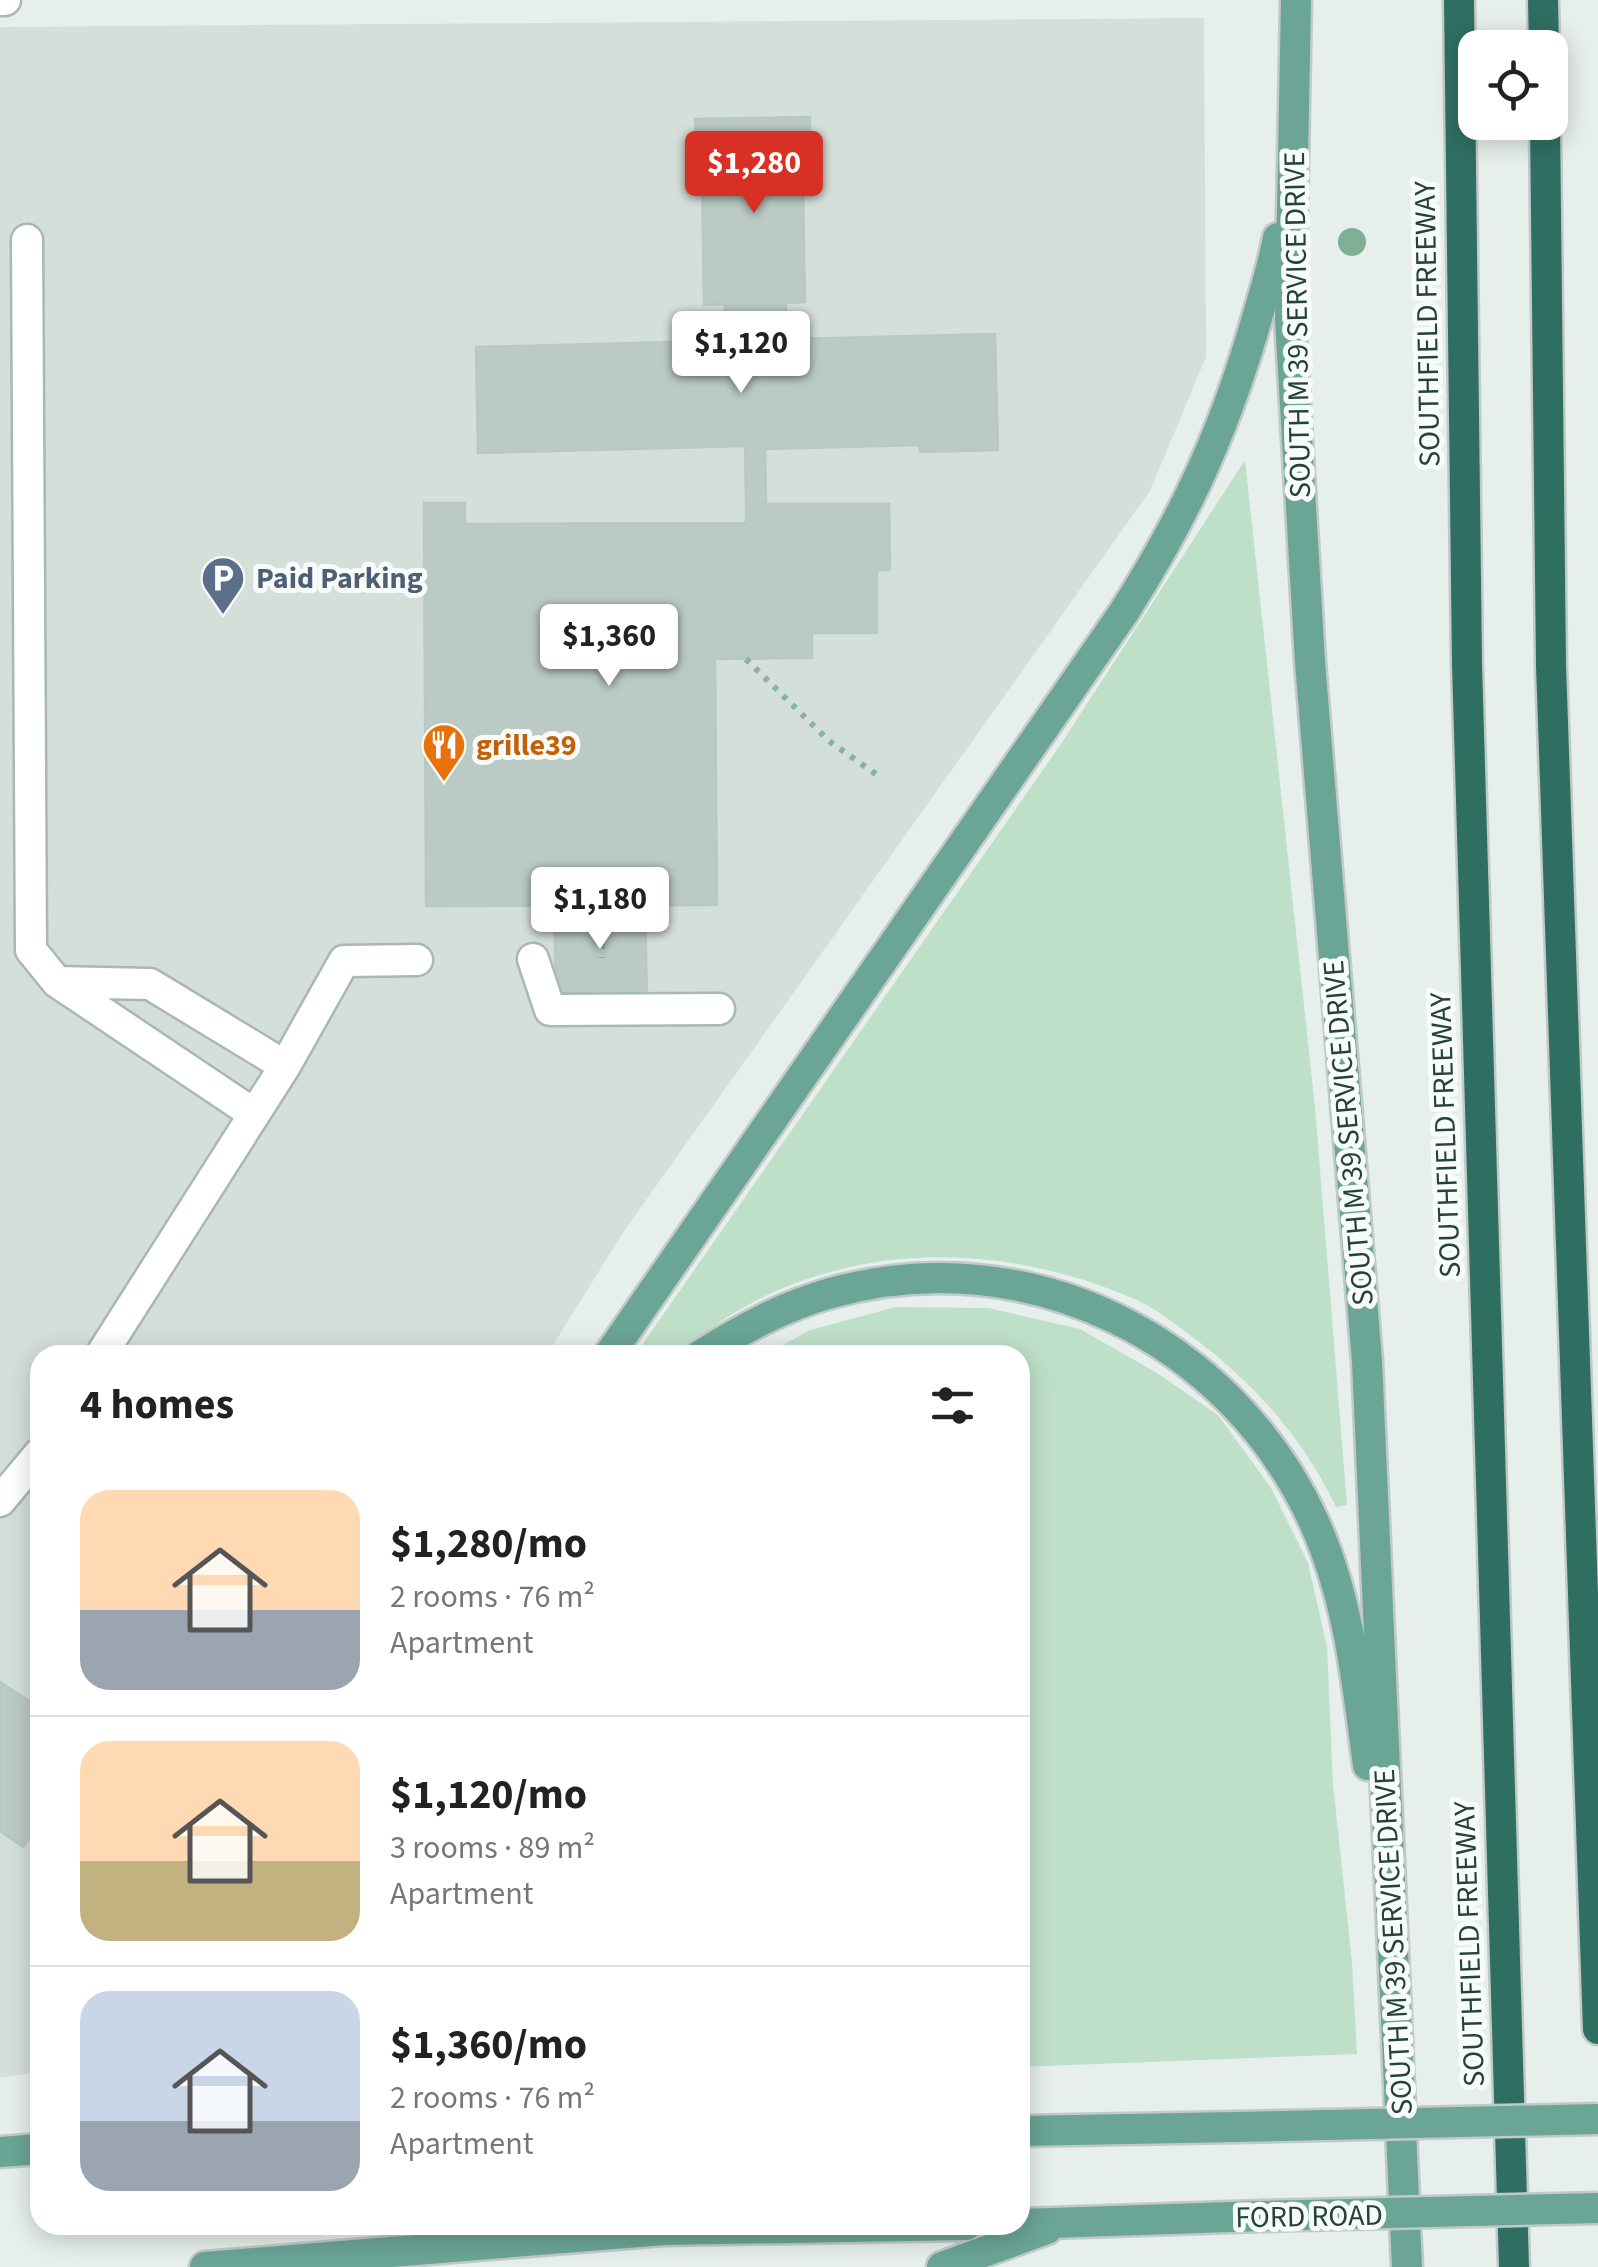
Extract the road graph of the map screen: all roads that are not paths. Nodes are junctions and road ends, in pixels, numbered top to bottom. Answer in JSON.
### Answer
{"nodes":[{"id":1,"x":1296,"y":0,"type":"edge"},
{"id":2,"x":1458,"y":0,"type":"edge"},
{"id":3,"x":1543,"y":0,"type":"edge"},
{"id":4,"x":1544,"y":30,"type":"edge"},
{"id":5,"x":1545,"y":140,"type":"edge"},
{"id":6,"x":1292,"y":157,"type":"junction"},
{"id":7,"x":27,"y":240,"type":"dead end"},
{"id":8,"x":532,"y":959,"type":"dead end"},
{"id":9,"x":417,"y":960,"type":"dead end"},
{"id":10,"x":57,"y":982,"type":"junction"},
{"id":11,"x":719,"y":1008,"type":"dead end"},
{"id":12,"x":285,"y":1066,"type":"junction"},
{"id":13,"x":254,"y":1114,"type":"junction"},
{"id":14,"x":107,"y":1345,"type":"edge"},
{"id":15,"x":616,"y":1345,"type":"edge"},
{"id":16,"x":719,"y":1345,"type":"edge"},
{"id":17,"x":30,"y":1465,"type":"edge"},
{"id":18,"x":0,"y":1501,"type":"edge"},
{"id":19,"x":1394,"y":1940,"type":"junction"},
{"id":20,"x":1598,"y":2029,"type":"edge"},
{"id":21,"x":1598,"y":2119,"type":"edge"},
{"id":22,"x":1030,"y":2132,"type":"edge"},
{"id":23,"x":30,"y":2150,"type":"edge"},
{"id":24,"x":0,"y":2152,"type":"edge"},
{"id":25,"x":1598,"y":2208,"type":"edge"},
{"id":26,"x":1060,"y":2223,"type":"junction"},
{"id":27,"x":1030,"y":2224,"type":"edge"},
{"id":28,"x":1030,"y":2234,"type":"edge"},
{"id":29,"x":602,"y":2235,"type":"edge"},
{"id":30,"x":1028,"y":2235,"type":"edge"},
{"id":31,"x":205,"y":2267,"type":"edge"},
{"id":32,"x":942,"y":2267,"type":"edge"},
{"id":33,"x":1406,"y":2267,"type":"edge"},
{"id":34,"x":1514,"y":2267,"type":"edge"}],
"edges":[{"from":1,"to":6,"type":"main road","name":"SOUTH M 39 SERVICE DRIVE"},
{"from":2,"to":34,"type":"highway","name":"SOUTHFIELD FREEWAY"},
{"from":3,"to":4,"type":"highway"},
{"from":5,"to":20,"type":"highway"},
{"from":6,"to":15,"type":"main road"},
{"from":6,"to":19,"type":"main road","name":"SOUTH M 39 SERVICE DRIVE"},
{"from":7,"to":10,"type":"lane"},
{"from":8,"to":11,"type":"lane"},
{"from":9,"to":12,"type":"lane"},
{"from":10,"to":12,"type":"lane"},
{"from":10,"to":13,"type":"lane"},
{"from":12,"to":13,"type":"lane"},
{"from":13,"to":14,"type":"lane"},
{"from":16,"to":19,"type":"main road"},
{"from":17,"to":18,"type":"lane"},
{"from":19,"to":33,"type":"main road","name":"SOUTH M 39 SERVICE DRIVE"},
{"from":21,"to":22,"type":"main road","bridge":true},
{"from":23,"to":24,"type":"main road"},
{"from":25,"to":26,"type":"main road","name":"FORD ROAD","bridge":true},
{"from":26,"to":27,"type":"main road","name":"FORD ROAD"},
{"from":26,"to":28,"type":"main road"},
{"from":29,"to":31,"type":"main road"},
{"from":30,"to":32,"type":"main road"}]}
